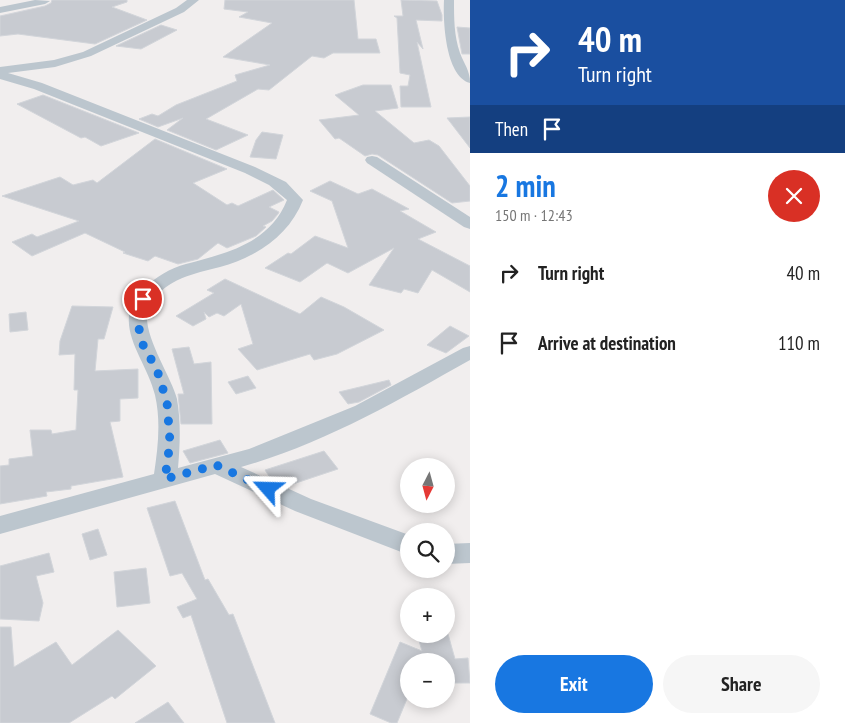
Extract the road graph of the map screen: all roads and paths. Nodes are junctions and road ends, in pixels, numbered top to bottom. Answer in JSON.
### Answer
{"nodes":[{"id":1,"x":194,"y":0,"type":"edge"},
{"id":2,"x":449,"y":0,"type":"edge"},
{"id":3,"x":45,"y":1,"type":"dead end"},
{"id":4,"x":0,"y":10,"type":"edge"},
{"id":5,"x":0,"y":73,"type":"edge"},
{"id":6,"x":470,"y":79,"type":"edge"},
{"id":7,"x":372,"y":160,"type":"dead end"},
{"id":8,"x":470,"y":224,"type":"edge"},
{"id":9,"x":470,"y":352,"type":"edge"},
{"id":10,"x":216,"y":465,"type":"junction"},
{"id":11,"x":165,"y":479,"type":"junction"},
{"id":12,"x":0,"y":525,"type":"edge"},
{"id":13,"x":400,"y":542,"type":"edge"},
{"id":14,"x":455,"y":554,"type":"edge"},
{"id":15,"x":470,"y":554,"type":"edge"}],
"edges":[{"from":1,"to":5,"type":"street"},
{"from":2,"to":6,"type":"street"},
{"from":3,"to":4,"type":"street"},
{"from":5,"to":11,"type":"street"},
{"from":7,"to":8,"type":"street"},
{"from":9,"to":10,"type":"street"},
{"from":10,"to":11,"type":"street"},
{"from":10,"to":13,"type":"street"},
{"from":11,"to":12,"type":"street"},
{"from":14,"to":15,"type":"street"}]}
